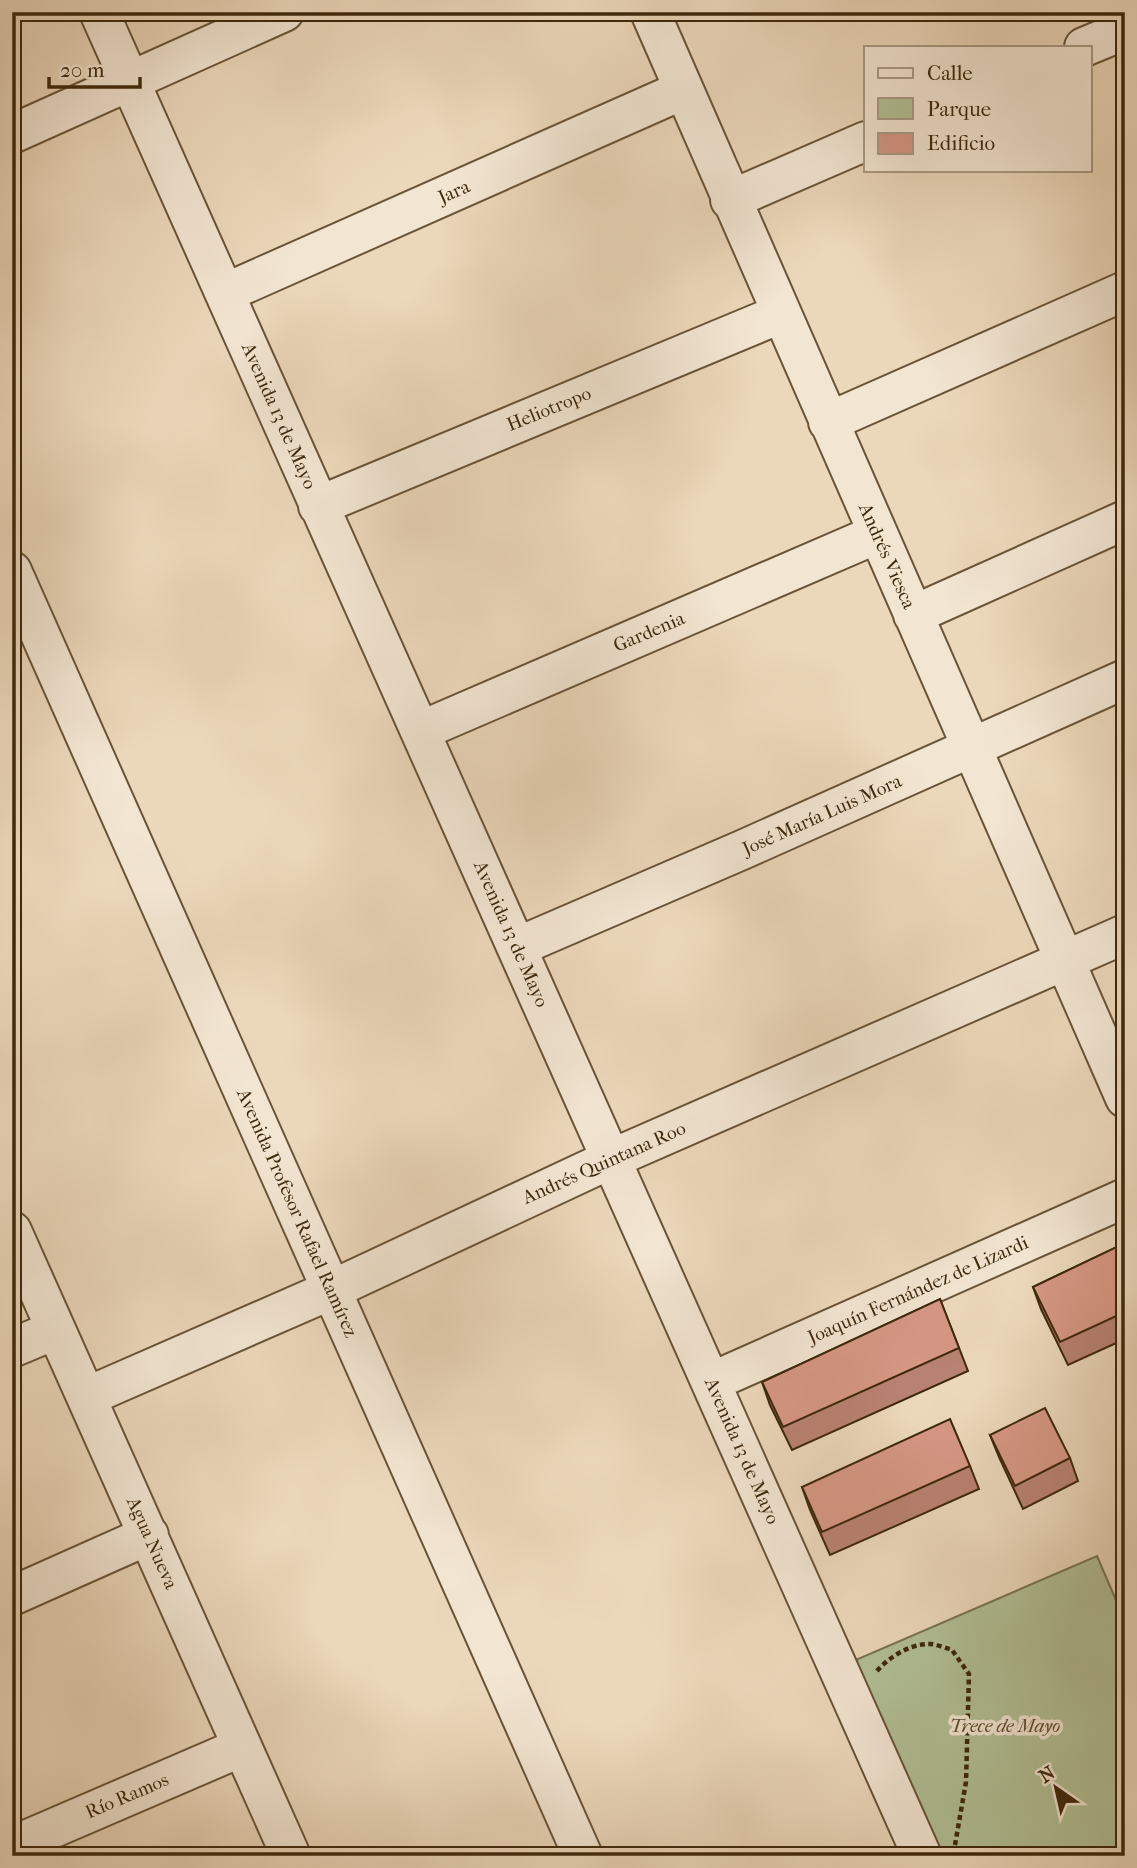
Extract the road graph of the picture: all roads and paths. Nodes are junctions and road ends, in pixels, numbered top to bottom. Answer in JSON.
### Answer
{"nodes":[{"id":1,"x":99,"y":12,"type":"edge"},
{"id":2,"x":284,"y":12,"type":"edge"},
{"id":3,"x":650,"y":12,"type":"edge"},
{"id":4,"x":1125,"y":30,"type":"edge"},
{"id":5,"x":1086,"y":46,"type":"edge"},
{"id":6,"x":129,"y":80,"type":"junction"},
{"id":7,"x":683,"y":90,"type":"junction"},
{"id":8,"x":12,"y":134,"type":"edge"},
{"id":9,"x":864,"y":142,"type":"edge"},
{"id":10,"x":730,"y":200,"type":"junction"},
{"id":11,"x":1125,"y":291,"type":"edge"},
{"id":12,"x":225,"y":293,"type":"junction"},
{"id":13,"x":780,"y":314,"type":"junction"},
{"id":14,"x":828,"y":422,"type":"junction"},
{"id":15,"x":318,"y":506,"type":"junction"},
{"id":16,"x":1125,"y":520,"type":"edge"},
{"id":17,"x":877,"y":534,"type":"junction"},
{"id":18,"x":12,"y":570,"type":"edge"},
{"id":19,"x":913,"y":615,"type":"junction"},
{"id":20,"x":1125,"y":679,"type":"edge"},
{"id":21,"x":420,"y":731,"type":"junction"},
{"id":22,"x":971,"y":749,"type":"junction"},
{"id":23,"x":1125,"y":934,"type":"edge"},
{"id":24,"x":517,"y":947,"type":"junction"},
{"id":25,"x":1064,"y":961,"type":"junction"},
{"id":26,"x":1125,"y":1098,"type":"edge"},
{"id":27,"x":611,"y":1158,"type":"junction"},
{"id":28,"x":1125,"y":1198,"type":"edge"},
{"id":29,"x":12,"y":1231,"type":"edge"},
{"id":30,"x":331,"y":1290,"type":"junction"},
{"id":31,"x":55,"y":1330,"type":"junction"},
{"id":32,"x":12,"y":1348,"type":"edge"},
{"id":33,"x":711,"y":1382,"type":"junction"},
{"id":34,"x":86,"y":1397,"type":"junction"},
{"id":35,"x":149,"y":1535,"type":"junction"},
{"id":36,"x":12,"y":1596,"type":"edge"},
{"id":37,"x":855,"y":1704,"type":"junction"},
{"id":38,"x":242,"y":1747,"type":"junction"},
{"id":39,"x":12,"y":1846,"type":"edge"},
{"id":40,"x":290,"y":1856,"type":"edge"},
{"id":41,"x":583,"y":1856,"type":"edge"},
{"id":42,"x":922,"y":1856,"type":"edge"},
{"id":43,"x":953,"y":1856,"type":"edge"}],
"edges":[{"from":1,"to":6,"type":"street","name":"Avenida 13 de Mayo"},
{"from":2,"to":6,"type":"street"},
{"from":3,"to":7,"type":"street","name":"Andrés Viesca"},
{"from":4,"to":5,"type":"street"},
{"from":6,"to":8,"type":"street"},
{"from":6,"to":12,"type":"street","name":"Avenida 13 de Mayo"},
{"from":7,"to":10,"type":"street","name":"Andrés Viesca"},
{"from":7,"to":12,"type":"street","name":"Jara"},
{"from":9,"to":10,"type":"street"},
{"from":10,"to":13,"type":"street","name":"Andrés Viesca"},
{"from":11,"to":14,"type":"street"},
{"from":12,"to":15,"type":"street","name":"Avenida 13 de Mayo"},
{"from":13,"to":14,"type":"street","name":"Andrés Viesca"},
{"from":13,"to":15,"type":"street","name":"Heliotropo"},
{"from":14,"to":17,"type":"street","name":"Andrés Viesca"},
{"from":15,"to":21,"type":"street","name":"Avenida 13 de Mayo"},
{"from":16,"to":19,"type":"street"},
{"from":17,"to":19,"type":"street","name":"Andrés Viesca"},
{"from":17,"to":21,"type":"street","name":"Gardenia"},
{"from":18,"to":30,"type":"street","name":"Avenida Profesor Rafael Ramírez"},
{"from":19,"to":22,"type":"street","name":"Andrés Viesca"},
{"from":20,"to":22,"type":"street","name":"José María Luis Mora"},
{"from":21,"to":24,"type":"street","name":"Avenida 13 de Mayo"},
{"from":22,"to":24,"type":"street","name":"José María Luis Mora"},
{"from":22,"to":25,"type":"street","name":"Andrés Viesca"},
{"from":23,"to":25,"type":"street","name":"Andrés Quintana Roo"},
{"from":24,"to":27,"type":"street","name":"Avenida 13 de Mayo"},
{"from":25,"to":26,"type":"street","name":"Andrés Viesca"},
{"from":25,"to":27,"type":"street","name":"Andrés Quintana Roo"},
{"from":27,"to":30,"type":"street","name":"Andrés Quintana Roo"},
{"from":27,"to":33,"type":"street","name":"Avenida 13 de Mayo"},
{"from":28,"to":33,"type":"street","name":"Joaquín Fernández de Lizardi"},
{"from":29,"to":31,"type":"street","name":"Agua Nueva"},
{"from":30,"to":34,"type":"street","name":"Andrés Quintana Roo"},
{"from":30,"to":41,"type":"street","name":"Avenida Profesor Rafael Ramírez"},
{"from":31,"to":32,"type":"street"},
{"from":31,"to":34,"type":"street","name":"Agua Nueva"},
{"from":33,"to":37,"type":"street","name":"Avenida 13 de Mayo"},
{"from":34,"to":35,"type":"street","name":"Agua Nueva"},
{"from":35,"to":36,"type":"street"},
{"from":35,"to":38,"type":"street","name":"Agua Nueva"},
{"from":37,"to":42,"type":"street","name":"Avenida 13 de Mayo"},
{"from":37,"to":43,"type":"path"},
{"from":38,"to":39,"type":"street","name":"Río Ramos"},
{"from":38,"to":40,"type":"street","name":"Agua Nueva"}]}
